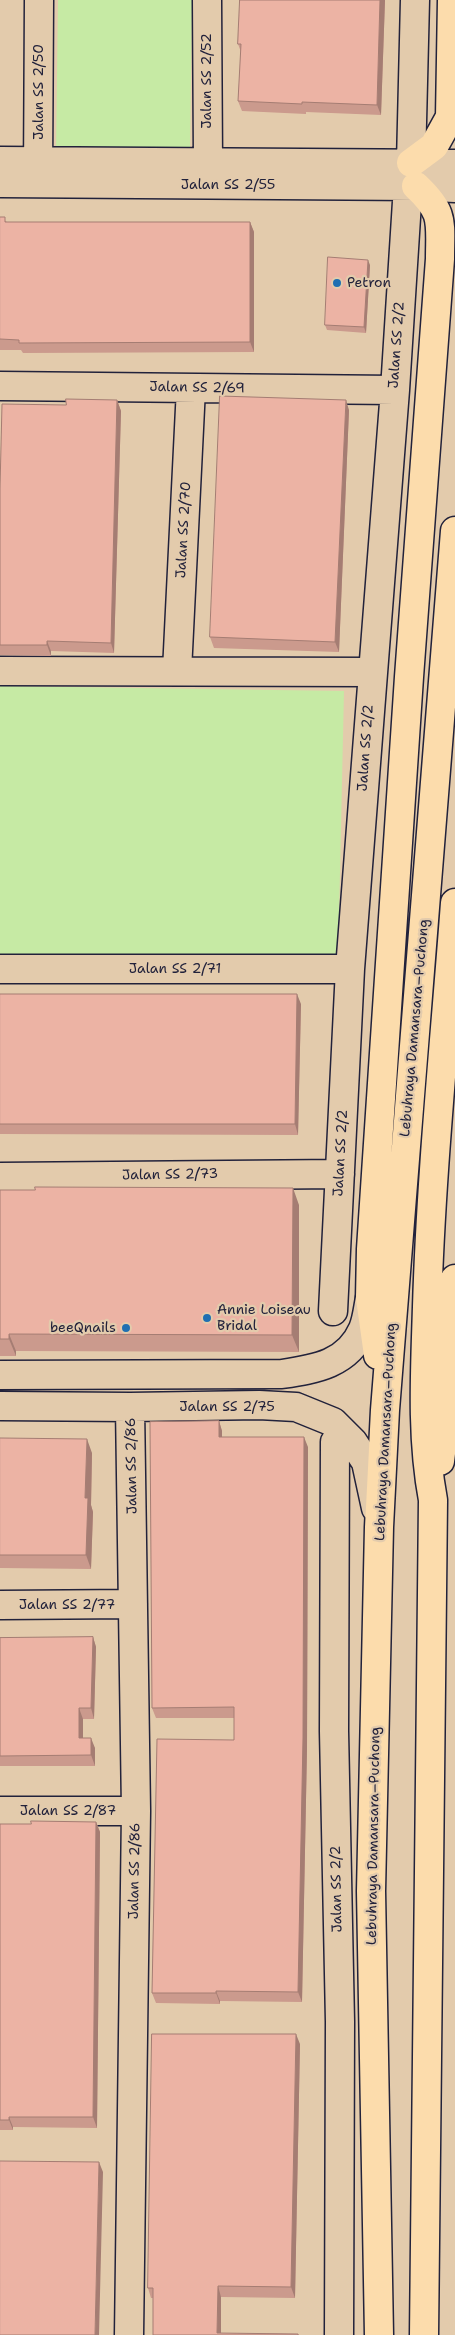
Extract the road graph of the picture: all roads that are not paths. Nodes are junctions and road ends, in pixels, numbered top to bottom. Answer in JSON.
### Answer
{"nodes":[{"id":1,"x":39,"y":0,"type":"edge"},
{"id":2,"x":207,"y":0,"type":"edge"},
{"id":3,"x":415,"y":0,"type":"edge"},
{"id":4,"x":452,"y":0,"type":"edge"},
{"id":5,"x":452,"y":120,"type":"edge"},
{"id":6,"x":0,"y":161,"type":"edge"},
{"id":7,"x":208,"y":162,"type":"junction"},
{"id":8,"x":455,"y":164,"type":"edge"},
{"id":9,"x":39,"y":172,"type":"junction"},
{"id":10,"x":412,"y":178,"type":"junction"},
{"id":11,"x":0,"y":183,"type":"edge"},
{"id":12,"x":455,"y":188,"type":"edge"},
{"id":13,"x":448,"y":249,"type":"edge"},
{"id":14,"x":0,"y":386,"type":"edge"},
{"id":15,"x":191,"y":388,"type":"junction"},
{"id":16,"x":395,"y":390,"type":"junction"},
{"id":17,"x":455,"y":531,"type":"edge"},
{"id":18,"x":0,"y":670,"type":"edge"},
{"id":19,"x":177,"y":671,"type":"junction"},
{"id":20,"x":371,"y":672,"type":"junction"},
{"id":21,"x":455,"y":903,"type":"edge"},
{"id":22,"x":0,"y":969,"type":"edge"},
{"id":23,"x":350,"y":969,"type":"junction"},
{"id":24,"x":340,"y":1174,"type":"junction"},
{"id":25,"x":0,"y":1177,"type":"edge"},
{"id":26,"x":455,"y":1279,"type":"edge"},
{"id":27,"x":370,"y":1298,"type":"junction"},
{"id":28,"x":334,"y":1311,"type":"dead end"},
{"id":29,"x":0,"y":1375,"type":"edge"},
{"id":30,"x":0,"y":1406,"type":"edge"},
{"id":31,"x":130,"y":1408,"type":"junction"},
{"id":32,"x":385,"y":1410,"type":"junction"},
{"id":33,"x":335,"y":1442,"type":"dead end"},
{"id":34,"x":433,"y":1500,"type":"junction"},
{"id":35,"x":379,"y":1527,"type":"junction"},
{"id":36,"x":133,"y":1604,"type":"junction"},
{"id":37,"x":0,"y":1605,"type":"edge"},
{"id":38,"x":136,"y":1810,"type":"junction"},
{"id":39,"x":0,"y":1811,"type":"edge"},
{"id":40,"x":128,"y":2335,"type":"edge"},
{"id":41,"x":339,"y":2335,"type":"edge"},
{"id":42,"x":379,"y":2335,"type":"edge"},
{"id":43,"x":424,"y":2335,"type":"edge"}],
"edges":[{"from":1,"to":9,"type":"street","name":"Jalan SS 2/50"},
{"from":2,"to":7,"type":"street","name":"Jalan SS 2/52"},
{"from":3,"to":10,"type":"street","name":"Jalan SS 2/2"},
{"from":4,"to":5,"type":"highway"},
{"from":5,"to":10,"type":"highway"},
{"from":6,"to":9,"type":"street","name":"Jalan SS 2/55"},
{"from":7,"to":9,"type":"street","name":"Jalan SS 2/55"},
{"from":7,"to":10,"type":"street","name":"Jalan SS 2/55"},
{"from":8,"to":10,"type":"street","name":"Jalan SS 2/55"},
{"from":9,"to":10,"type":"street","name":"Jalan SS 2/55"},
{"from":9,"to":11,"type":"street","name":"Jalan SS 2/55"},
{"from":10,"to":12,"type":"street","name":"Jalan SS 2/55"},
{"from":10,"to":13,"type":"highway"},
{"from":10,"to":16,"type":"street","name":"Jalan SS 2/2"},
{"from":13,"to":27,"type":"highway"},
{"from":14,"to":15,"type":"street","name":"Jalan SS 2/69"},
{"from":15,"to":16,"type":"street","name":"Jalan SS 2/69"},
{"from":15,"to":19,"type":"street","name":"Jalan SS 2/70"},
{"from":16,"to":20,"type":"street","name":"Jalan SS 2/2"},
{"from":17,"to":32,"type":"highway","name":"Lebuhraya Damansara–Puchong"},
{"from":18,"to":19,"type":"street"},
{"from":19,"to":20,"type":"street"},
{"from":20,"to":23,"type":"street","name":"Jalan SS 2/2"},
{"from":21,"to":34,"type":"highway"},
{"from":22,"to":23,"type":"street","name":"Jalan SS 2/71"},
{"from":23,"to":24,"type":"street","name":"Jalan SS 2/2"},
{"from":24,"to":25,"type":"street","name":"Jalan SS 2/73"},
{"from":24,"to":28,"type":"street","name":"Jalan SS 2/2"},
{"from":26,"to":34,"type":"highway"},
{"from":27,"to":29,"type":"street"},
{"from":27,"to":32,"type":"highway"},
{"from":30,"to":31,"type":"street","name":"Jalan SS 2/75"},
{"from":31,"to":35,"type":"street","name":"Jalan SS 2/75"},
{"from":31,"to":36,"type":"street","name":"Jalan SS 2/86"},
{"from":32,"to":35,"type":"highway","name":"Lebuhraya Damansara–Puchong"},
{"from":33,"to":41,"type":"street","name":"Jalan SS 2/2"},
{"from":34,"to":43,"type":"highway"},
{"from":35,"to":42,"type":"highway","name":"Lebuhraya Damansara–Puchong"},
{"from":36,"to":37,"type":"street","name":"Jalan SS 2/77"},
{"from":36,"to":38,"type":"street","name":"Jalan SS 2/86"},
{"from":38,"to":39,"type":"street","name":"Jalan SS 2/87"},
{"from":38,"to":40,"type":"street","name":"Jalan SS 2/86"}]}
